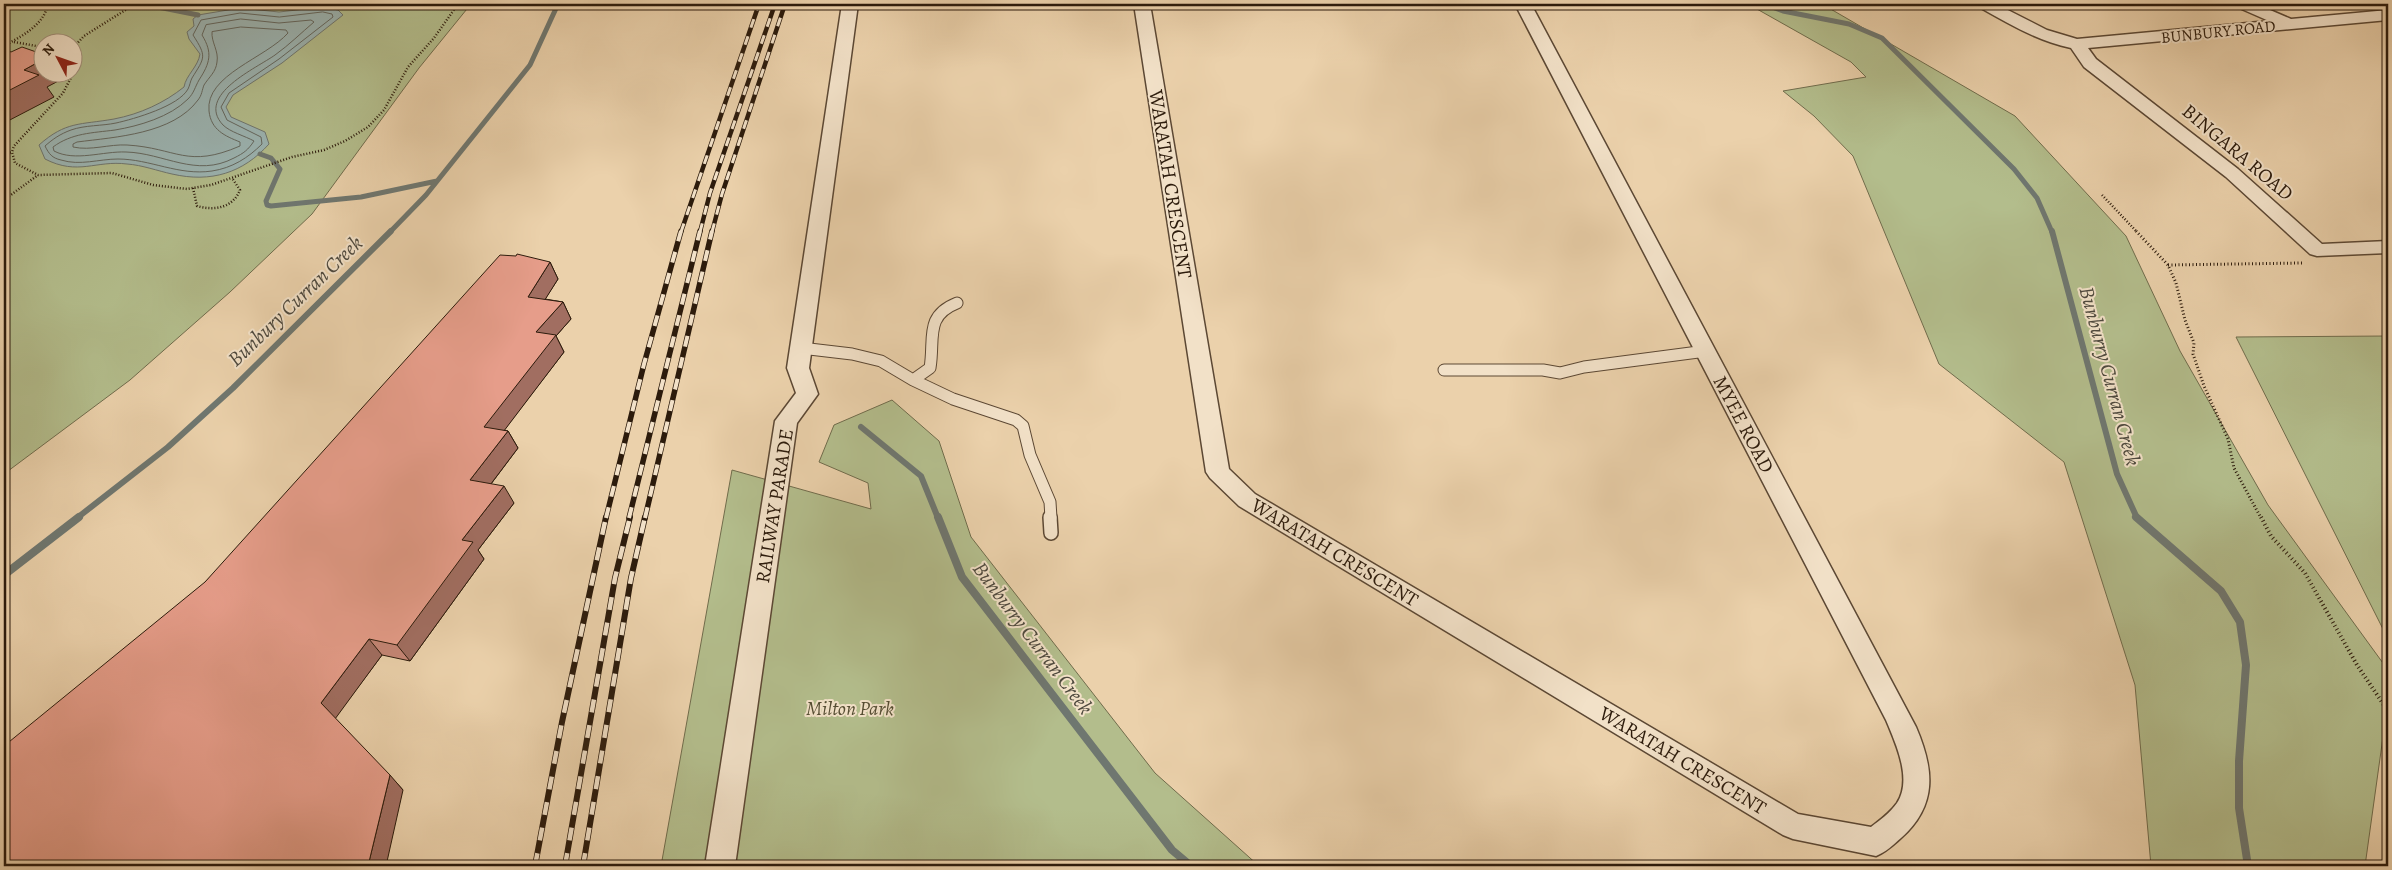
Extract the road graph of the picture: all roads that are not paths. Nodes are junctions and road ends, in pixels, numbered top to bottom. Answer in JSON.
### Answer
{"nodes":[{"id":1,"x":850,"y":4,"type":"edge"},
{"id":2,"x":1142,"y":4,"type":"edge"},
{"id":3,"x":1523,"y":4,"type":"edge"},
{"id":4,"x":1985,"y":4,"type":"edge"},
{"id":5,"x":2243,"y":4,"type":"edge"},
{"id":6,"x":2388,"y":15,"type":"edge"},
{"id":7,"x":2288,"y":24,"type":"junction"},
{"id":8,"x":2077,"y":44,"type":"junction"},
{"id":9,"x":2388,"y":247,"type":"edge"},
{"id":10,"x":957,"y":303,"type":"dead end"},
{"id":11,"x":801,"y":348,"type":"junction"},
{"id":12,"x":1706,"y":351,"type":"junction"},
{"id":13,"x":1444,"y":370,"type":"dead end"},
{"id":14,"x":914,"y":380,"type":"junction"},
{"id":15,"x":1051,"y":533,"type":"dead end"},
{"id":16,"x":1876,"y":842,"type":"joint"},
{"id":17,"x":720,"y":866,"type":"edge"}],
"edges":[{"from":1,"to":11,"type":"street","name":"RAILWAY PARADE"},
{"from":2,"to":16,"type":"street","name":"WARATAH CRESCENT"},
{"from":3,"to":12,"type":"street","name":"MYEE ROAD"},
{"from":4,"to":8,"type":"street","name":"BUNBURY ROAD"},
{"from":5,"to":7,"type":"street"},
{"from":6,"to":7,"type":"street","name":"BUNBURY ROAD"},
{"from":7,"to":8,"type":"street","name":"BUNBURY ROAD"},
{"from":8,"to":9,"type":"street","name":"BINGARA ROAD"},
{"from":10,"to":14,"type":"lane"},
{"from":11,"to":14,"type":"lane"},
{"from":11,"to":17,"type":"street","name":"RAILWAY PARADE"},
{"from":12,"to":13,"type":"lane"},
{"from":12,"to":16,"type":"street","name":"MYEE ROAD"},
{"from":14,"to":15,"type":"lane"}]}
